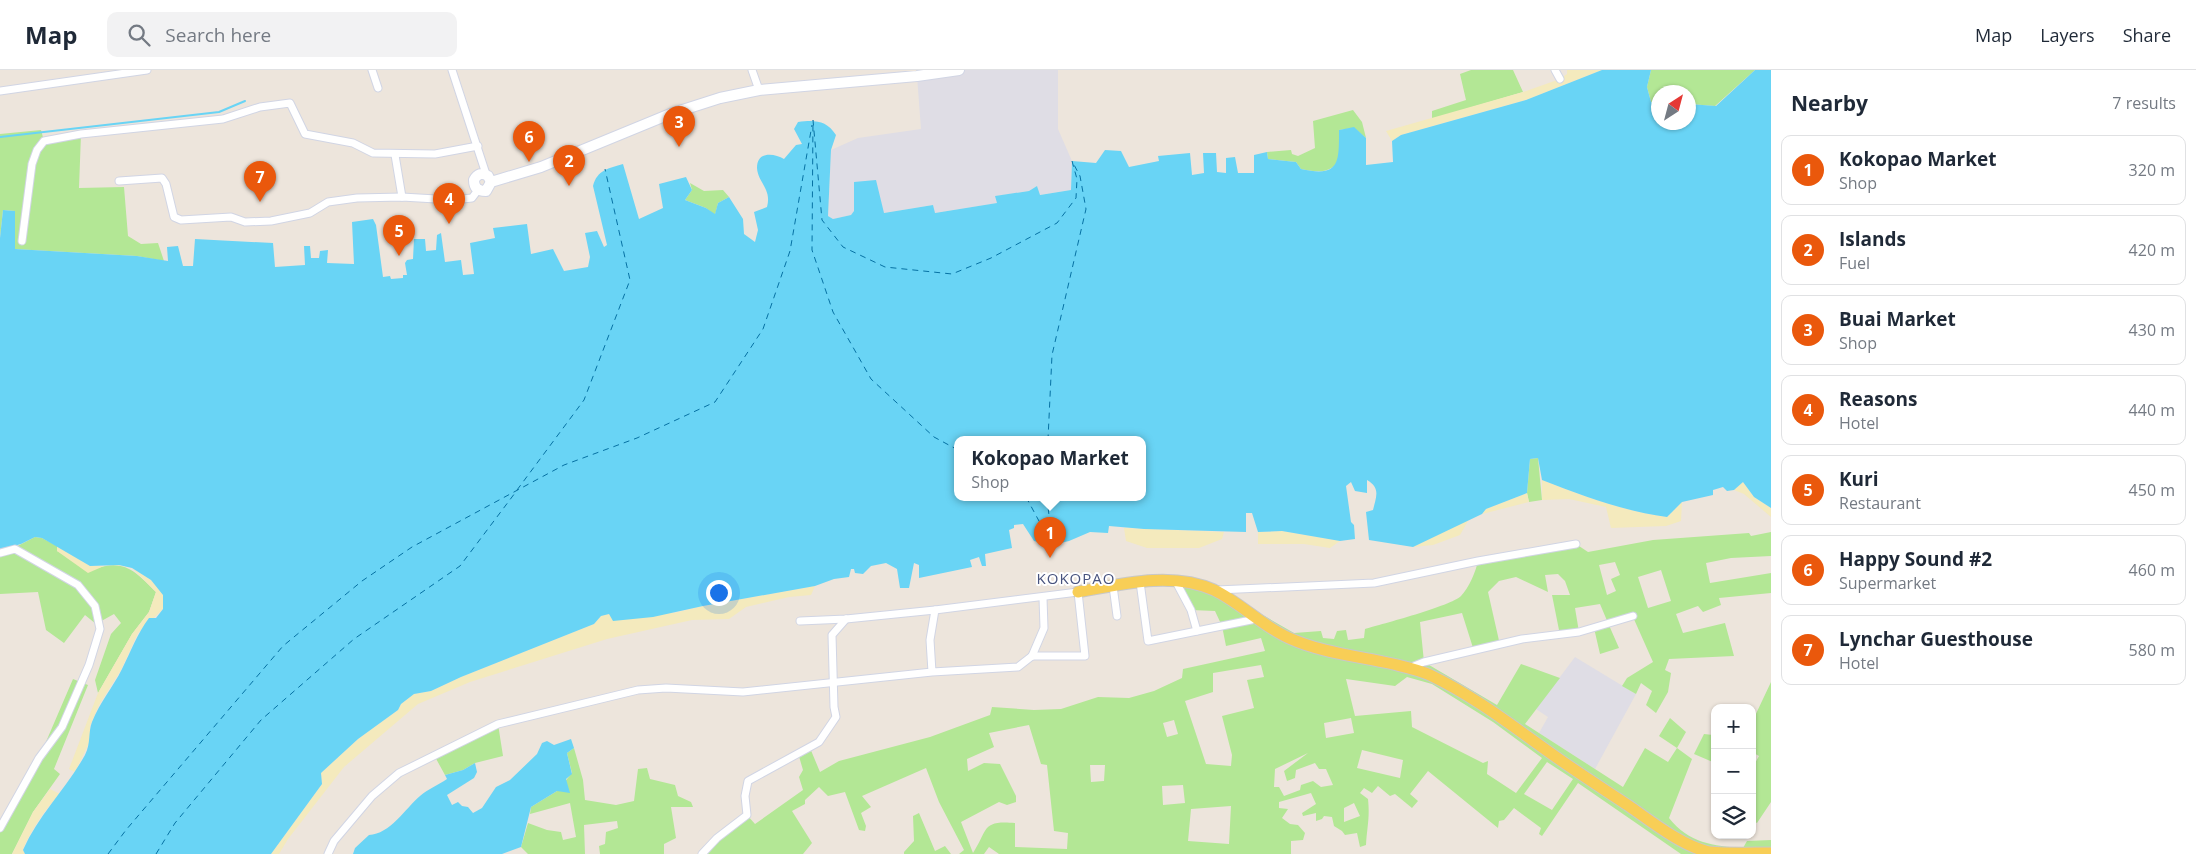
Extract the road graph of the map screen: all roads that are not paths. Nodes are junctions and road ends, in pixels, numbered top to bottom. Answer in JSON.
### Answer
{"nodes":[{"id":1,"x":147,"y":70,"type":"edge"},
{"id":2,"x":372,"y":70,"type":"edge"},
{"id":3,"x":452,"y":70,"type":"edge"},
{"id":4,"x":752,"y":70,"type":"edge"},
{"id":5,"x":946,"y":70,"type":"edge"},
{"id":6,"x":959,"y":70,"type":"edge"},
{"id":7,"x":1555,"y":70,"type":"edge"},
{"id":8,"x":1560,"y":79,"type":"dead end"},
{"id":9,"x":378,"y":88,"type":"dead end"},
{"id":10,"x":759,"y":90,"type":"junction"},
{"id":11,"x":0,"y":92,"type":"edge"},
{"id":12,"x":478,"y":146,"type":"junction"},
{"id":13,"x":395,"y":155,"type":"junction"},
{"id":14,"x":488,"y":178,"type":"junction"},
{"id":15,"x":119,"y":181,"type":"dead end"},
{"id":16,"x":478,"y":190,"type":"junction"},
{"id":17,"x":402,"y":197,"type":"junction"},
{"id":18,"x":22,"y":241,"type":"dead end"},
{"id":19,"x":1576,"y":544,"type":"dead end"},
{"id":20,"x":2,"y":553,"type":"edge"},
{"id":21,"x":1175,"y":580,"type":"junction"},
{"id":22,"x":1140,"y":582,"type":"junction"},
{"id":23,"x":1113,"y":586,"type":"junction"},
{"id":24,"x":1214,"y":590,"type":"junction"},
{"id":25,"x":1078,"y":592,"type":"junction"},
{"id":26,"x":1043,"y":598,"type":"junction"},
{"id":27,"x":935,"y":610,"type":"junction"},
{"id":28,"x":1117,"y":616,"type":"dead end"},
{"id":29,"x":1633,"y":616,"type":"dead end"},
{"id":30,"x":1256,"y":618,"type":"junction"},
{"id":31,"x":846,"y":619,"type":"junction"},
{"id":32,"x":800,"y":621,"type":"dead end"},
{"id":33,"x":1196,"y":631,"type":"junction"},
{"id":34,"x":1032,"y":656,"type":"junction"},
{"id":35,"x":1408,"y":668,"type":"junction"},
{"id":36,"x":932,"y":672,"type":"junction"},
{"id":37,"x":833,"y":683,"type":"junction"},
{"id":38,"x":0,"y":828,"type":"edge"},
{"id":39,"x":1703,"y":852,"type":"edge"},
{"id":40,"x":1771,"y":853,"type":"edge"},
{"id":41,"x":328,"y":854,"type":"edge"},
{"id":42,"x":702,"y":854,"type":"edge"}],
"edges":[{"from":1,"to":11,"type":"street"},
{"from":2,"to":9,"type":"street"},
{"from":3,"to":12,"type":"street"},
{"from":4,"to":10,"type":"street"},
{"from":5,"to":6,"type":"main road"},
{"from":5,"to":10,"type":"main road"},
{"from":7,"to":8,"type":"street"},
{"from":10,"to":14,"type":"main road"},
{"from":12,"to":13,"type":"street"},
{"from":12,"to":14,"type":"street"},
{"from":13,"to":17,"type":"street"},
{"from":13,"to":18,"type":"street"},
{"from":14,"to":16,"type":"main road"},
{"from":14,"to":16,"type":"main road"},
{"from":15,"to":17,"type":"street"},
{"from":16,"to":17,"type":"street"},
{"from":19,"to":24,"type":"street"},
{"from":20,"to":38,"type":"street"},
{"from":21,"to":22,"type":"main road"},
{"from":21,"to":24,"type":"main road"},
{"from":21,"to":33,"type":"street"},
{"from":22,"to":23,"type":"main road"},
{"from":22,"to":33,"type":"street"},
{"from":23,"to":25,"type":"main road"},
{"from":23,"to":28,"type":"street"},
{"from":24,"to":30,"type":"main road"},
{"from":25,"to":26,"type":"street"},
{"from":25,"to":34,"type":"street"},
{"from":26,"to":27,"type":"street"},
{"from":26,"to":34,"type":"street"},
{"from":27,"to":31,"type":"street"},
{"from":27,"to":36,"type":"street"},
{"from":29,"to":35,"type":"street"},
{"from":30,"to":33,"type":"street"},
{"from":30,"to":35,"type":"main road"},
{"from":31,"to":32,"type":"street"},
{"from":31,"to":37,"type":"street"},
{"from":34,"to":36,"type":"street"},
{"from":35,"to":39,"type":"main road"},
{"from":36,"to":37,"type":"street"},
{"from":37,"to":41,"type":"street"},
{"from":37,"to":42,"type":"street"},
{"from":39,"to":40,"type":"main road"}]}
